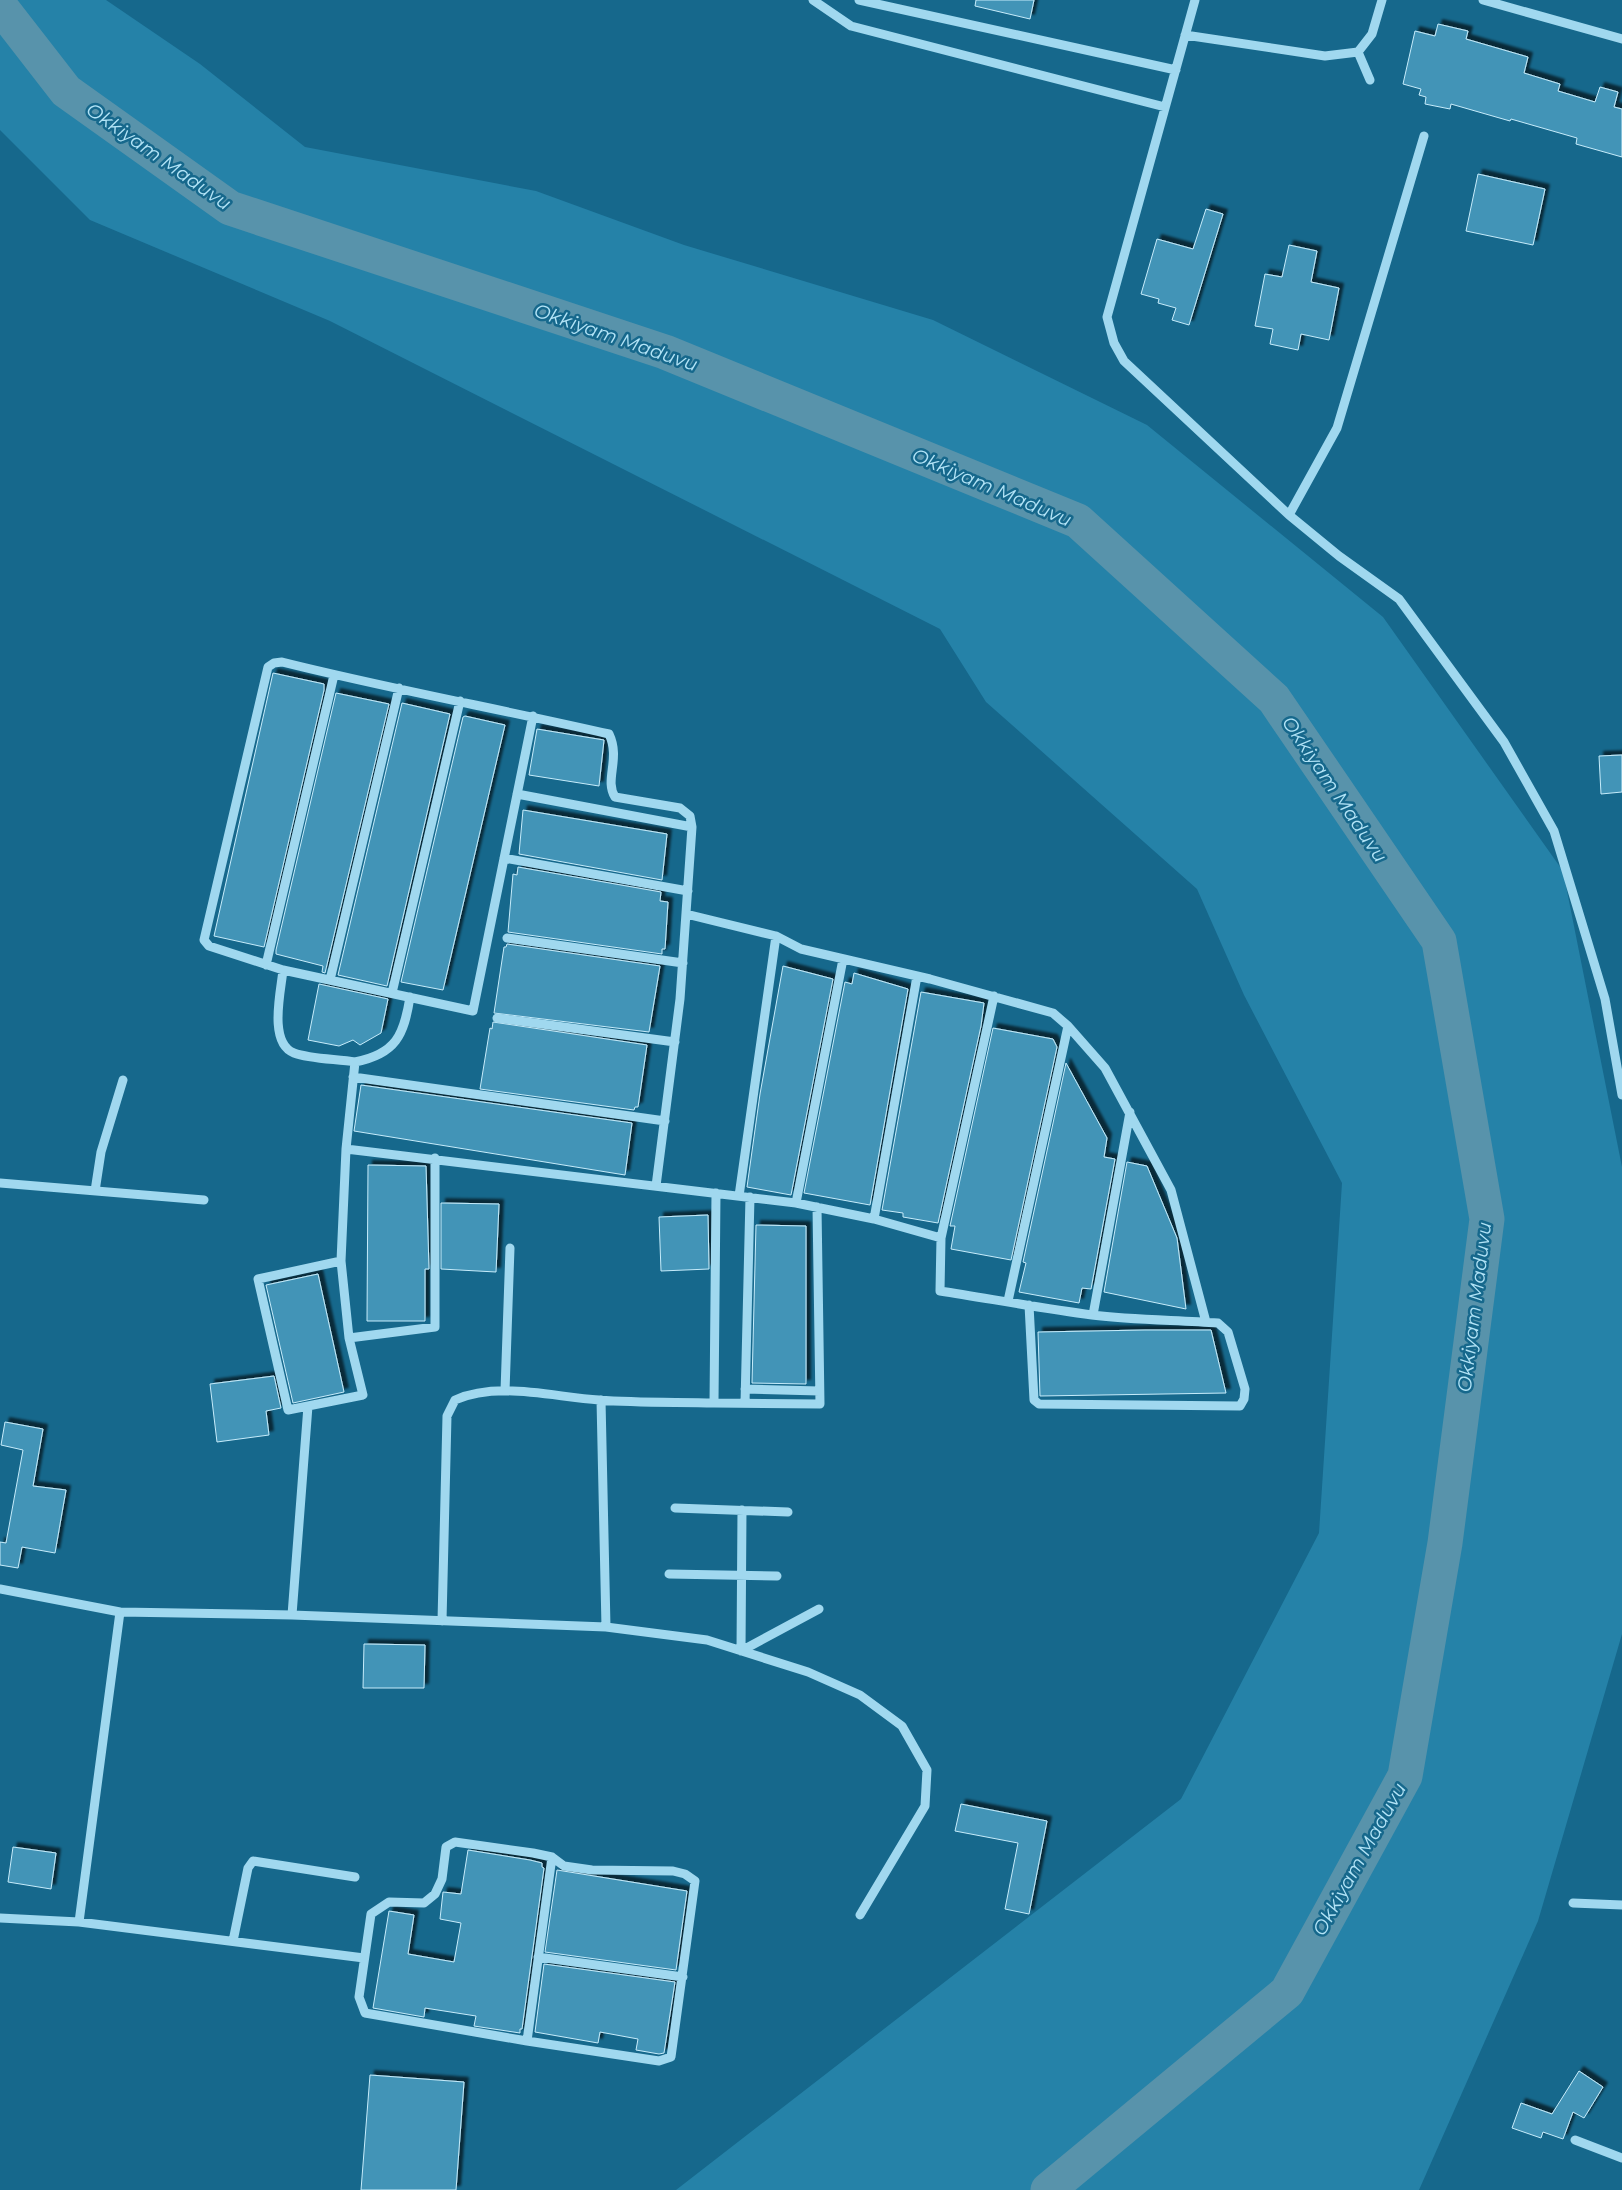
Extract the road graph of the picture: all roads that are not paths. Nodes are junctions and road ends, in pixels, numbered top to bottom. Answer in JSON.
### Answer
{"nodes":[{"id":1,"x":813,"y":0,"type":"edge"},
{"id":2,"x":859,"y":0,"type":"edge"},
{"id":3,"x":1195,"y":0,"type":"edge"},
{"id":4,"x":1382,"y":0,"type":"edge"},
{"id":5,"x":1486,"y":0,"type":"edge"},
{"id":6,"x":1185,"y":35,"type":"junction"},
{"id":7,"x":1622,"y":39,"type":"edge"},
{"id":8,"x":1358,"y":52,"type":"junction"},
{"id":9,"x":1176,"y":70,"type":"junction"},
{"id":10,"x":1370,"y":80,"type":"dead end"},
{"id":11,"x":1166,"y":107,"type":"junction"},
{"id":12,"x":1424,"y":136,"type":"dead end"},
{"id":13,"x":1289,"y":515,"type":"junction"},
{"id":14,"x":334,"y":675,"type":"junction"},
{"id":15,"x":399,"y":688,"type":"junction"},
{"id":16,"x":460,"y":701,"type":"junction"},
{"id":17,"x":533,"y":716,"type":"junction"},
{"id":18,"x":517,"y":794,"type":"junction"},
{"id":19,"x":692,"y":828,"type":"junction"},
{"id":20,"x":504,"y":858,"type":"junction"},
{"id":21,"x":688,"y":891,"type":"junction"},
{"id":22,"x":686,"y":914,"type":"junction"},
{"id":23,"x":776,"y":936,"type":"junction"},
{"id":24,"x":507,"y":938,"type":"dead end"},
{"id":25,"x":843,"y":959,"type":"junction"},
{"id":26,"x":683,"y":963,"type":"junction"},
{"id":27,"x":266,"y":965,"type":"junction"},
{"id":28,"x":283,"y":970,"type":"junction"},
{"id":29,"x":917,"y":976,"type":"junction"},
{"id":30,"x":330,"y":980,"type":"junction"},
{"id":31,"x":392,"y":993,"type":"junction"},
{"id":32,"x":994,"y":996,"type":"junction"},
{"id":33,"x":410,"y":997,"type":"junction"},
{"id":34,"x":497,"y":1018,"type":"dead end"},
{"id":35,"x":1068,"y":1026,"type":"junction"},
{"id":36,"x":675,"y":1042,"type":"junction"},
{"id":37,"x":355,"y":1062,"type":"junction"},
{"id":38,"x":353,"y":1077,"type":"junction"},
{"id":39,"x":123,"y":1080,"type":"dead end"},
{"id":40,"x":1622,"y":1094,"type":"edge"},
{"id":41,"x":1130,"y":1112,"type":"junction"},
{"id":42,"x":665,"y":1121,"type":"junction"},
{"id":43,"x":346,"y":1149,"type":"junction"},
{"id":44,"x":435,"y":1158,"type":"junction"},
{"id":45,"x":0,"y":1183,"type":"edge"},
{"id":46,"x":656,"y":1186,"type":"junction"},
{"id":47,"x":95,"y":1191,"type":"junction"},
{"id":48,"x":716,"y":1193,"type":"junction"},
{"id":49,"x":739,"y":1196,"type":"junction"},
{"id":50,"x":750,"y":1197,"type":"junction"},
{"id":51,"x":204,"y":1200,"type":"dead end"},
{"id":52,"x":796,"y":1203,"type":"junction"},
{"id":53,"x":817,"y":1207,"type":"junction"},
{"id":54,"x":874,"y":1219,"type":"junction"},
{"id":55,"x":941,"y":1238,"type":"junction"},
{"id":56,"x":510,"y":1248,"type":"dead end"},
{"id":57,"x":341,"y":1261,"type":"junction"},
{"id":58,"x":1008,"y":1302,"type":"junction"},
{"id":59,"x":1029,"y":1305,"type":"junction"},
{"id":60,"x":1093,"y":1315,"type":"junction"},
{"id":61,"x":1206,"y":1322,"type":"junction"},
{"id":62,"x":349,"y":1338,"type":"junction"},
{"id":63,"x":745,"y":1389,"type":"junction"},
{"id":64,"x":505,"y":1391,"type":"junction"},
{"id":65,"x":819,"y":1391,"type":"junction"},
{"id":66,"x":601,"y":1400,"type":"junction"},
{"id":67,"x":714,"y":1402,"type":"junction"},
{"id":68,"x":745,"y":1403,"type":"junction"},
{"id":69,"x":308,"y":1406,"type":"junction"},
{"id":70,"x":675,"y":1508,"type":"dead end"},
{"id":71,"x":742,"y":1510,"type":"junction"},
{"id":72,"x":788,"y":1512,"type":"dead end"},
{"id":73,"x":669,"y":1574,"type":"dead end"},
{"id":74,"x":741,"y":1575,"type":"junction"},
{"id":75,"x":777,"y":1576,"type":"dead end"},
{"id":76,"x":0,"y":1589,"type":"edge"},
{"id":77,"x":819,"y":1609,"type":"dead end"},
{"id":78,"x":120,"y":1612,"type":"junction"},
{"id":79,"x":292,"y":1615,"type":"junction"},
{"id":80,"x":442,"y":1621,"type":"junction"},
{"id":81,"x":606,"y":1627,"type":"junction"},
{"id":82,"x":740,"y":1651,"type":"junction"},
{"id":83,"x":552,"y":1858,"type":"junction"},
{"id":84,"x":355,"y":1877,"type":"dead end"},
{"id":85,"x":1573,"y":1903,"type":"dead end"},
{"id":86,"x":1622,"y":1905,"type":"edge"},
{"id":87,"x":860,"y":1915,"type":"dead end"},
{"id":88,"x":0,"y":1918,"type":"edge"},
{"id":89,"x":79,"y":1922,"type":"junction"},
{"id":90,"x":233,"y":1941,"type":"junction"},
{"id":91,"x":538,"y":1956,"type":"junction"},
{"id":92,"x":364,"y":1958,"type":"junction"},
{"id":93,"x":683,"y":1977,"type":"junction"},
{"id":94,"x":527,"y":2041,"type":"junction"},
{"id":95,"x":1575,"y":2140,"type":"dead end"},
{"id":96,"x":1622,"y":2158,"type":"edge"}],
"edges":[{"from":1,"to":11,"type":"street"},
{"from":2,"to":9,"type":"street"},
{"from":3,"to":6,"type":"street"},
{"from":4,"to":8,"type":"street"},
{"from":5,"to":7,"type":"street"},
{"from":6,"to":8,"type":"street"},
{"from":6,"to":9,"type":"street"},
{"from":8,"to":10,"type":"street"},
{"from":9,"to":11,"type":"street"},
{"from":11,"to":13,"type":"street"},
{"from":12,"to":13,"type":"street"},
{"from":13,"to":40,"type":"street"},
{"from":14,"to":15,"type":"street"},
{"from":14,"to":27,"type":"street"},
{"from":14,"to":27,"type":"street"},
{"from":15,"to":16,"type":"street"},
{"from":15,"to":30,"type":"street"},
{"from":16,"to":17,"type":"street"},
{"from":16,"to":31,"type":"street"},
{"from":17,"to":18,"type":"street"},
{"from":17,"to":19,"type":"street"},
{"from":18,"to":19,"type":"street"},
{"from":18,"to":20,"type":"street"},
{"from":19,"to":21,"type":"street"},
{"from":20,"to":21,"type":"street"},
{"from":20,"to":33,"type":"street"},
{"from":21,"to":22,"type":"street"},
{"from":22,"to":23,"type":"street"},
{"from":22,"to":26,"type":"street"},
{"from":23,"to":25,"type":"street"},
{"from":23,"to":49,"type":"street"},
{"from":24,"to":26,"type":"street"},
{"from":25,"to":29,"type":"street"},
{"from":25,"to":52,"type":"street"},
{"from":26,"to":36,"type":"street"},
{"from":27,"to":28,"type":"street"},
{"from":28,"to":30,"type":"street"},
{"from":28,"to":37,"type":"street"},
{"from":29,"to":32,"type":"street"},
{"from":29,"to":54,"type":"street"},
{"from":30,"to":31,"type":"street"},
{"from":31,"to":33,"type":"street"},
{"from":32,"to":35,"type":"street"},
{"from":32,"to":55,"type":"street"},
{"from":33,"to":37,"type":"street"},
{"from":34,"to":36,"type":"street"},
{"from":35,"to":41,"type":"street"},
{"from":35,"to":58,"type":"street"},
{"from":36,"to":42,"type":"street"},
{"from":37,"to":38,"type":"street"},
{"from":38,"to":42,"type":"street"},
{"from":38,"to":43,"type":"street"},
{"from":39,"to":47,"type":"street"},
{"from":41,"to":60,"type":"street"},
{"from":41,"to":61,"type":"street"},
{"from":42,"to":46,"type":"street"},
{"from":43,"to":44,"type":"street"},
{"from":43,"to":57,"type":"street"},
{"from":44,"to":46,"type":"street"},
{"from":44,"to":62,"type":"street"},
{"from":45,"to":47,"type":"street"},
{"from":46,"to":48,"type":"street"},
{"from":47,"to":51,"type":"street"},
{"from":48,"to":49,"type":"street"},
{"from":48,"to":67,"type":"street"},
{"from":49,"to":50,"type":"street"},
{"from":50,"to":52,"type":"street"},
{"from":50,"to":63,"type":"street"},
{"from":52,"to":53,"type":"street"},
{"from":53,"to":54,"type":"street"},
{"from":53,"to":65,"type":"street"},
{"from":54,"to":55,"type":"street"},
{"from":55,"to":58,"type":"street"},
{"from":56,"to":64,"type":"street"},
{"from":57,"to":62,"type":"street"},
{"from":57,"to":69,"type":"street"},
{"from":58,"to":59,"type":"street"},
{"from":59,"to":60,"type":"street"},
{"from":59,"to":61,"type":"street"},
{"from":60,"to":61,"type":"street"},
{"from":62,"to":69,"type":"street"},
{"from":63,"to":65,"type":"street"},
{"from":63,"to":68,"type":"street"},
{"from":64,"to":66,"type":"street"},
{"from":64,"to":80,"type":"street"},
{"from":65,"to":68,"type":"street"},
{"from":66,"to":67,"type":"street"},
{"from":66,"to":81,"type":"street"},
{"from":67,"to":68,"type":"street"},
{"from":69,"to":79,"type":"street"},
{"from":70,"to":71,"type":"street"},
{"from":71,"to":72,"type":"street"},
{"from":71,"to":74,"type":"street"},
{"from":73,"to":74,"type":"street"},
{"from":74,"to":75,"type":"street"},
{"from":74,"to":82,"type":"street"},
{"from":76,"to":78,"type":"street"},
{"from":77,"to":82,"type":"street"},
{"from":78,"to":79,"type":"street"},
{"from":78,"to":89,"type":"street"},
{"from":79,"to":80,"type":"street"},
{"from":80,"to":81,"type":"street"},
{"from":81,"to":82,"type":"street"},
{"from":82,"to":87,"type":"street"},
{"from":83,"to":91,"type":"street"},
{"from":83,"to":92,"type":"street"},
{"from":83,"to":93,"type":"street"},
{"from":84,"to":90,"type":"street"},
{"from":85,"to":86,"type":"street"},
{"from":88,"to":89,"type":"street"},
{"from":89,"to":90,"type":"street"},
{"from":90,"to":92,"type":"street"},
{"from":91,"to":93,"type":"street"},
{"from":91,"to":94,"type":"street"},
{"from":92,"to":94,"type":"street"},
{"from":93,"to":94,"type":"street"},
{"from":95,"to":96,"type":"street"}]}
